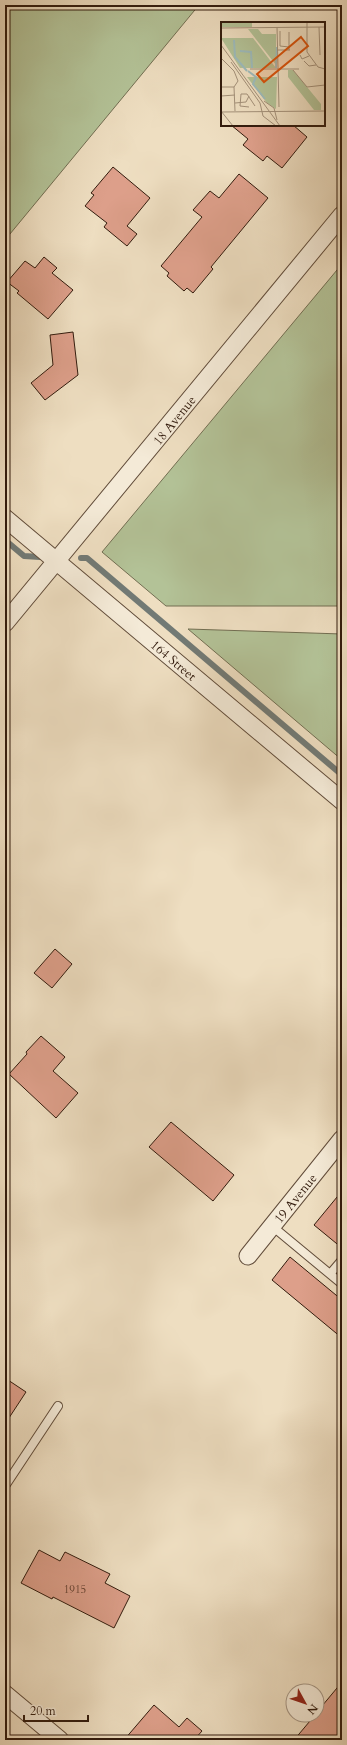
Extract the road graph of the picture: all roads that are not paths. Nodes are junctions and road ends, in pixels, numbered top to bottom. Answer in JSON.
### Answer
{"nodes":[{"id":1,"x":342,"y":215,"type":"edge"},
{"id":2,"x":5,"y":518,"type":"edge"},
{"id":3,"x":57,"y":561,"type":"junction"},
{"id":4,"x":5,"y":623,"type":"edge"},
{"id":5,"x":342,"y":801,"type":"edge"},
{"id":6,"x":342,"y":1139,"type":"edge"},
{"id":7,"x":272,"y":1226,"type":"junction"},
{"id":8,"x":248,"y":1256,"type":"dead end"},
{"id":9,"x":342,"y":1260,"type":"edge"},
{"id":10,"x":330,"y":1274,"type":"junction"},
{"id":11,"x":342,"y":1284,"type":"edge"},
{"id":12,"x":58,"y":1406,"type":"dead end"},
{"id":13,"x":5,"y":1486,"type":"edge"},
{"id":14,"x":5,"y":1694,"type":"edge"},
{"id":15,"x":60,"y":1740,"type":"edge"}],
"edges":[{"from":1,"to":3,"type":"street","name":"18 Avenue"},
{"from":2,"to":3,"type":"street","name":"164 Street"},
{"from":3,"to":4,"type":"street","name":"18 Avenue"},
{"from":3,"to":5,"type":"street","name":"164 Street"},
{"from":6,"to":7,"type":"street","name":"19 Avenue"},
{"from":7,"to":8,"type":"street","name":"19 Avenue"},
{"from":7,"to":10,"type":"lane"},
{"from":9,"to":10,"type":"lane"},
{"from":10,"to":11,"type":"lane"},
{"from":12,"to":13,"type":"lane"},
{"from":14,"to":15,"type":"street"}]}
